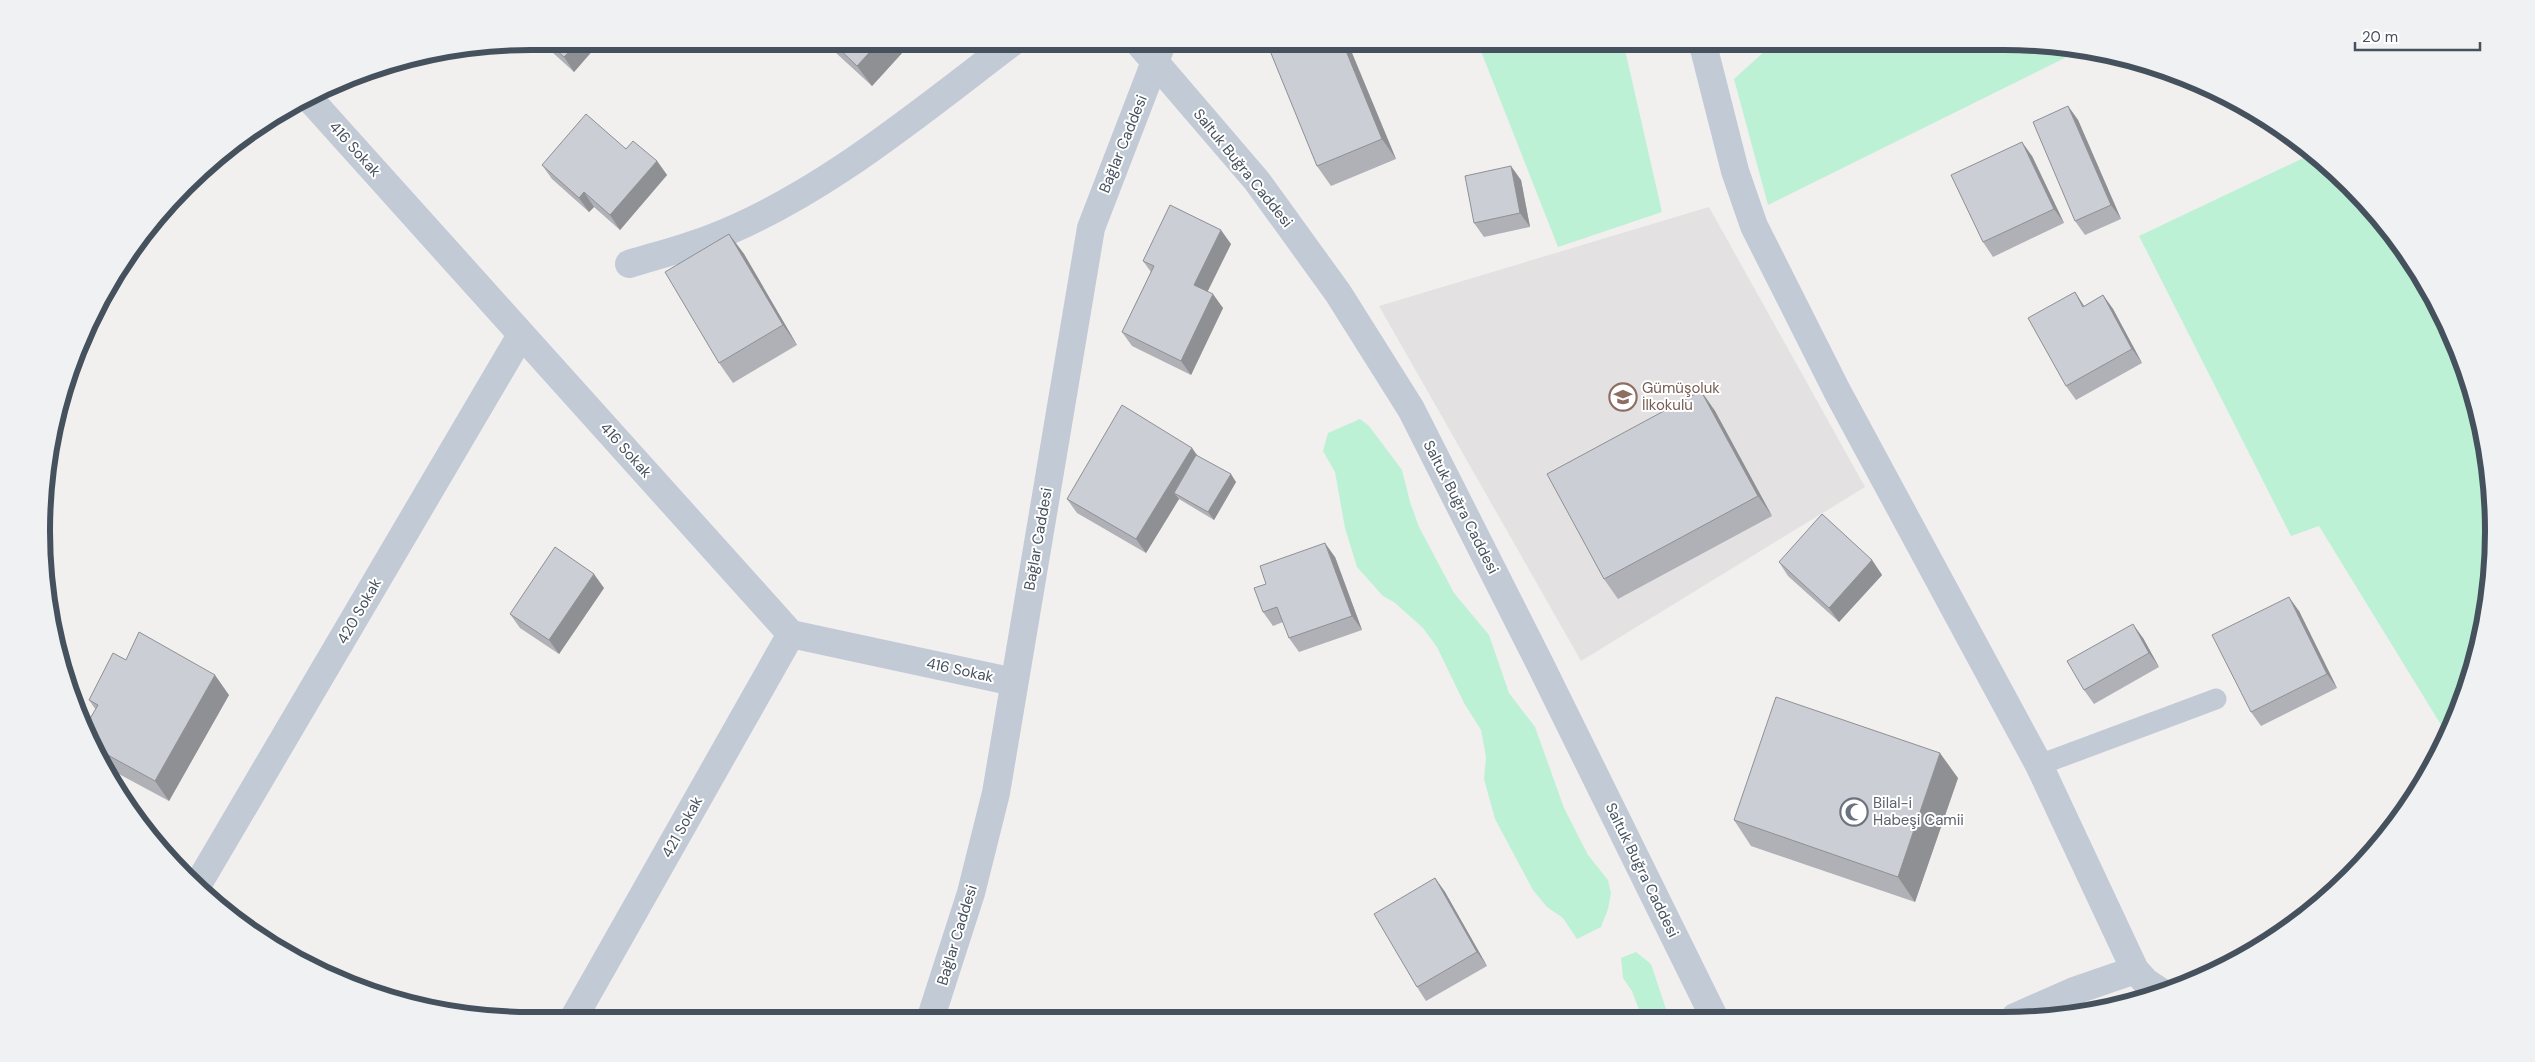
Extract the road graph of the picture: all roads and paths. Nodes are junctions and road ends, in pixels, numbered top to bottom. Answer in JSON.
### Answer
{"nodes":[{"id":1,"x":1002,"y":50,"type":"edge"},
{"id":2,"x":1704,"y":50,"type":"edge"},
{"id":3,"x":1159,"y":51,"type":"edge"},
{"id":4,"x":313,"y":103,"type":"edge"},
{"id":5,"x":629,"y":264,"type":"dead end"},
{"id":6,"x":521,"y":335,"type":"junction"},
{"id":7,"x":791,"y":634,"type":"junction"},
{"id":8,"x":1014,"y":682,"type":"junction"},
{"id":9,"x":2216,"y":699,"type":"dead end"},
{"id":10,"x":2038,"y":766,"type":"junction"},
{"id":11,"x":201,"y":881,"type":"edge"},
{"id":12,"x":2135,"y":970,"type":"junction"},
{"id":13,"x":2154,"y":988,"type":"edge"},
{"id":14,"x":2028,"y":1011,"type":"edge"},
{"id":15,"x":577,"y":1012,"type":"edge"},
{"id":16,"x":933,"y":1012,"type":"edge"},
{"id":17,"x":1711,"y":1012,"type":"edge"}],
"edges":[{"from":1,"to":5,"type":"street"},
{"from":2,"to":10,"type":"street"},
{"from":3,"to":8,"type":"street","name":"Bağlar Caddesi"},
{"from":3,"to":17,"type":"street","name":"Saltuk Buğra Caddesi"},
{"from":4,"to":6,"type":"street","name":"416 Sokak"},
{"from":6,"to":7,"type":"street","name":"416 Sokak"},
{"from":6,"to":11,"type":"street","name":"420 Sokak"},
{"from":7,"to":8,"type":"street","name":"416 Sokak"},
{"from":7,"to":15,"type":"street","name":"421 Sokak"},
{"from":8,"to":16,"type":"street","name":"Bağlar Caddesi"},
{"from":9,"to":10,"type":"lane"},
{"from":10,"to":12,"type":"street"},
{"from":12,"to":13,"type":"street"},
{"from":12,"to":14,"type":"street"}]}
